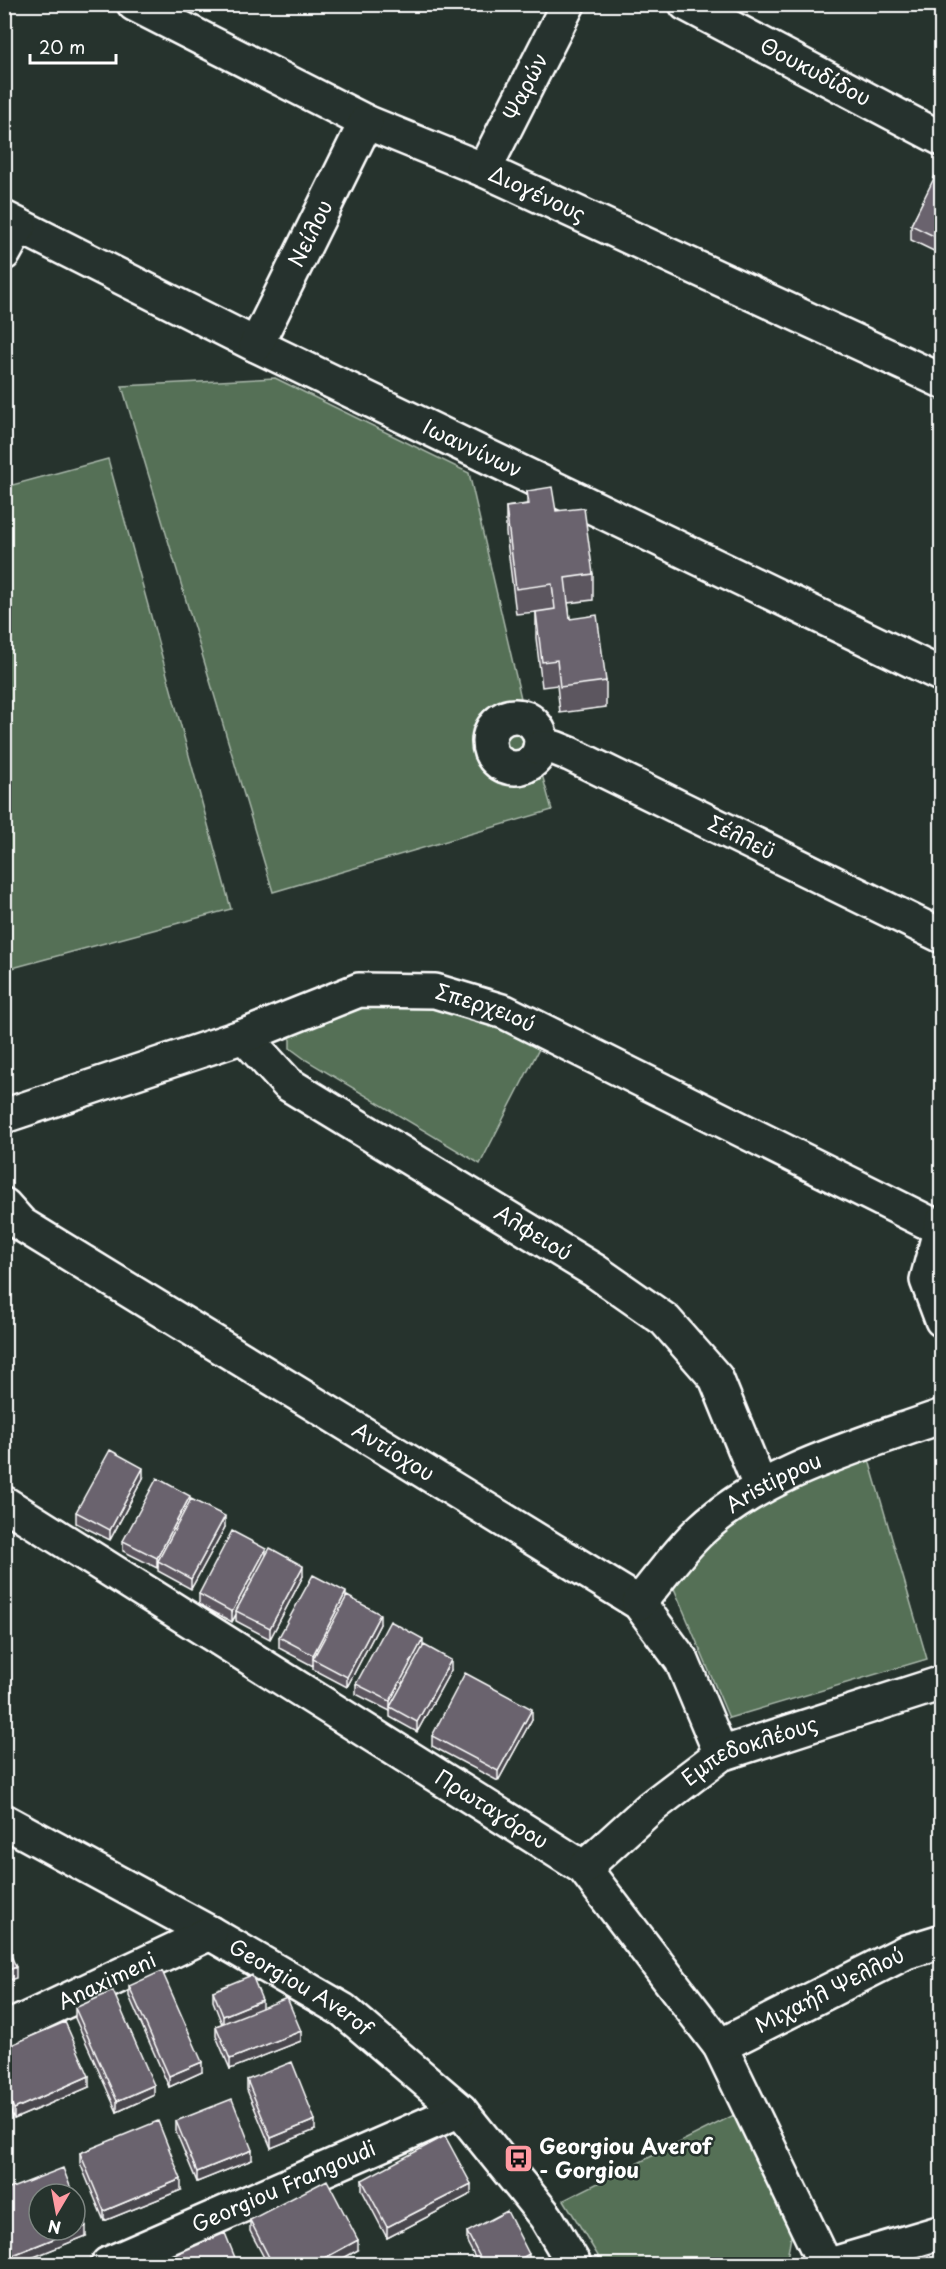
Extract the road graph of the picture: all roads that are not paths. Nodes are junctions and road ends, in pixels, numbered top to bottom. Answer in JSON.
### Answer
{"nodes":[{"id":1,"x":134,"y":4,"type":"edge"},
{"id":2,"x":568,"y":4,"type":"edge"},
{"id":3,"x":686,"y":4,"type":"edge"},
{"id":4,"x":366,"y":122,"type":"junction"},
{"id":5,"x":942,"y":139,"type":"edge"},
{"id":6,"x":484,"y":171,"type":"junction"},
{"id":7,"x":9,"y":233,"type":"edge"},
{"id":8,"x":256,"y":345,"type":"junction"},
{"id":9,"x":942,"y":381,"type":"edge"},
{"id":10,"x":942,"y":675,"type":"edge"},
{"id":11,"x":540,"y":748,"type":"dead end"},
{"id":12,"x":942,"y":936,"type":"edge"},
{"id":13,"x":244,"y":1036,"type":"junction"},
{"id":14,"x":4,"y":1116,"type":"edge"},
{"id":15,"x":4,"y":1205,"type":"edge"},
{"id":16,"x":940,"y":1225,"type":"edge"},
{"id":17,"x":942,"y":1320,"type":"edge"},
{"id":18,"x":942,"y":1416,"type":"edge"},
{"id":19,"x":760,"y":1486,"type":"junction"},
{"id":20,"x":4,"y":1503,"type":"edge"},
{"id":21,"x":639,"y":1603,"type":"junction"},
{"id":22,"x":942,"y":1683,"type":"edge"},
{"id":23,"x":721,"y":1754,"type":"junction"},
{"id":24,"x":4,"y":1821,"type":"edge"},
{"id":25,"x":584,"y":1868,"type":"junction"},
{"id":26,"x":210,"y":1933,"type":"junction"},
{"id":27,"x":942,"y":1941,"type":"edge"},
{"id":28,"x":4,"y":2030,"type":"edge"},
{"id":29,"x":720,"y":2046,"type":"junction"},
{"id":30,"x":460,"y":2110,"type":"junction"},
{"id":31,"x":942,"y":2232,"type":"edge"},
{"id":32,"x":907,"y":2254,"type":"edge"},
{"id":33,"x":108,"y":2265,"type":"edge"},
{"id":34,"x":574,"y":2265,"type":"edge"},
{"id":35,"x":825,"y":2265,"type":"edge"},
{"id":36,"x":832,"y":2265,"type":"edge"}],
"edges":[{"from":1,"to":4,"type":"street","name":"Διογένους"},
{"from":2,"to":6,"type":"street","name":"Ψαρών"},
{"from":3,"to":5,"type":"street","name":"Θουκυδίδου"},
{"from":4,"to":6,"type":"street","name":"Διογένους"},
{"from":4,"to":8,"type":"street","name":"Νείλου"},
{"from":6,"to":9,"type":"street","name":"Διογένους"},
{"from":7,"to":8,"type":"street","name":"Ιωαννίνων"},
{"from":8,"to":10,"type":"street","name":"Ιωαννίνων"},
{"from":11,"to":12,"type":"street","name":"Σέλλεϋ"},
{"from":13,"to":14,"type":"street","name":"Σπερχειού"},
{"from":13,"to":16,"type":"street","name":"Σπερχειού"},
{"from":13,"to":19,"type":"street","name":"Αλφειού"},
{"from":15,"to":21,"type":"street","name":"Αντίοχου"},
{"from":16,"to":17,"type":"street"},
{"from":18,"to":19,"type":"street","name":"Aristippou"},
{"from":19,"to":21,"type":"street","name":"Aristippou"},
{"from":20,"to":25,"type":"street","name":"Πρωταγόρου"},
{"from":21,"to":23,"type":"street","name":"Αντίοχου"},
{"from":22,"to":23,"type":"street","name":"Εμπεδοκλέους"},
{"from":23,"to":25,"type":"street","name":"Εμπεδοκλέους"},
{"from":24,"to":26,"type":"street","name":"Georgiou Averof"},
{"from":25,"to":29,"type":"street","name":"Πρωταγόρου"},
{"from":26,"to":28,"type":"street","name":"Anaximeni"},
{"from":26,"to":30,"type":"street","name":"Georgiou Averof"},
{"from":27,"to":29,"type":"street","name":"Μιχαήλ Ψελλού"},
{"from":29,"to":35,"type":"street","name":"Πρωταγόρου"},
{"from":30,"to":33,"type":"street","name":"Georgiou Frangoudi"},
{"from":30,"to":34,"type":"street","name":"Georgiou Averof"},
{"from":31,"to":32,"type":"street"},
{"from":32,"to":36,"type":"street"}]}
